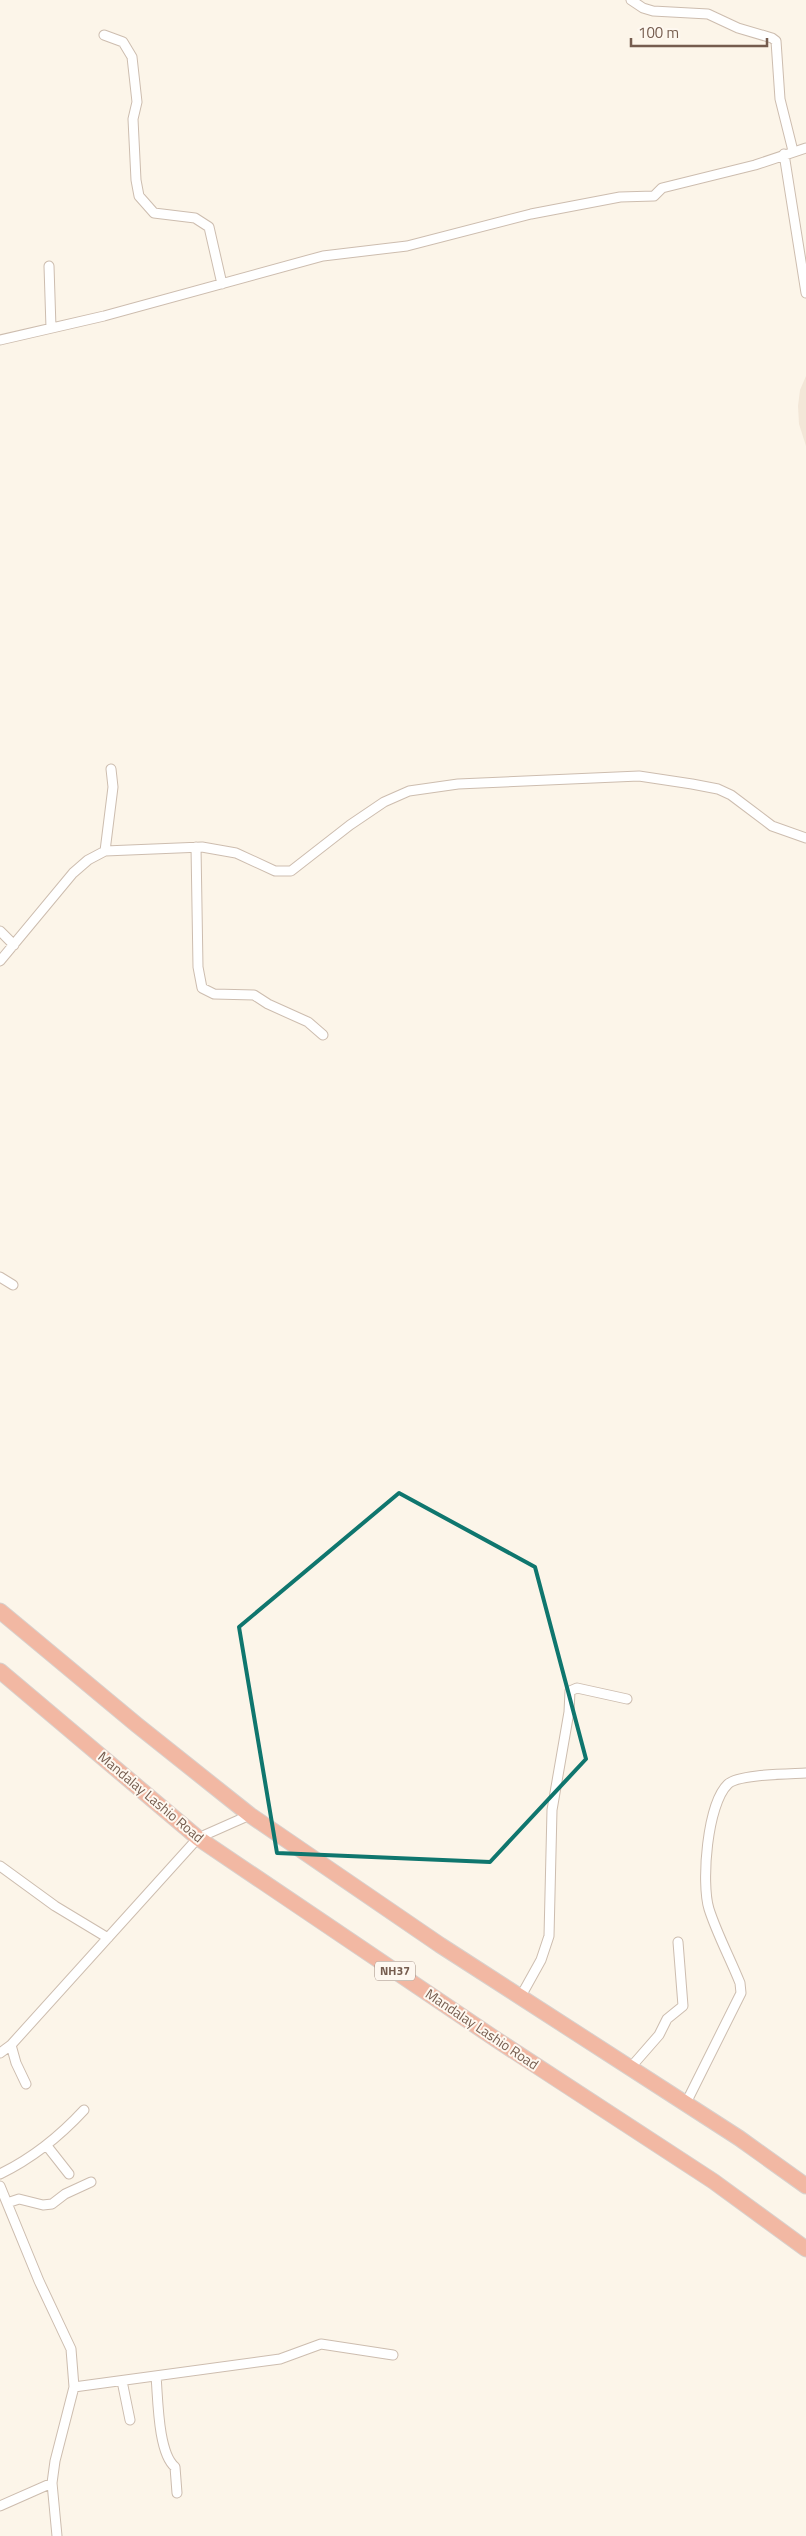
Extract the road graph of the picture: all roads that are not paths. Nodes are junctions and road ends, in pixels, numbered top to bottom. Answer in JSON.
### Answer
{"nodes":[{"id":1,"x":631,"y":0,"type":"edge"},
{"id":2,"x":104,"y":35,"type":"dead end"},
{"id":3,"x":806,"y":148,"type":"edge"},
{"id":4,"x":788,"y":153,"type":"junction"},
{"id":5,"x":48,"y":266,"type":"dead end"},
{"id":6,"x":222,"y":284,"type":"junction"},
{"id":7,"x":806,"y":292,"type":"edge"},
{"id":8,"x":51,"y":328,"type":"junction"},
{"id":9,"x":0,"y":340,"type":"edge"},
{"id":10,"x":111,"y":769,"type":"dead end"},
{"id":11,"x":806,"y":838,"type":"edge"},
{"id":12,"x":196,"y":847,"type":"junction"},
{"id":13,"x":105,"y":851,"type":"junction"},
{"id":14,"x":0,"y":931,"type":"edge"},
{"id":15,"x":14,"y":945,"type":"junction"},
{"id":16,"x":0,"y":961,"type":"edge"},
{"id":17,"x":323,"y":1035,"type":"dead end"},
{"id":18,"x":0,"y":1277,"type":"edge"},
{"id":19,"x":13,"y":1285,"type":"dead end"},
{"id":20,"x":0,"y":1612,"type":"edge"},
{"id":21,"x":0,"y":1671,"type":"edge"},
{"id":22,"x":627,"y":1699,"type":"dead end"},
{"id":23,"x":806,"y":1773,"type":"edge"},
{"id":24,"x":250,"y":1815,"type":"junction"},
{"id":25,"x":198,"y":1838,"type":"junction"},
{"id":26,"x":0,"y":1866,"type":"edge"},
{"id":27,"x":108,"y":1938,"type":"junction"},
{"id":28,"x":678,"y":1942,"type":"dead end"},
{"id":29,"x":521,"y":1996,"type":"junction"},
{"id":30,"x":11,"y":2045,"type":"junction"},
{"id":31,"x":0,"y":2053,"type":"edge"},
{"id":32,"x":631,"y":2068,"type":"junction"},
{"id":33,"x":26,"y":2084,"type":"dead end"},
{"id":34,"x":686,"y":2103,"type":"junction"},
{"id":35,"x":84,"y":2110,"type":"dead end"},
{"id":36,"x":47,"y":2146,"type":"junction"},
{"id":37,"x":0,"y":2174,"type":"edge"},
{"id":38,"x":69,"y":2174,"type":"dead end"},
{"id":39,"x":91,"y":2182,"type":"dead end"},
{"id":40,"x":0,"y":2186,"type":"edge"},
{"id":41,"x":806,"y":2186,"type":"edge"},
{"id":42,"x":7,"y":2203,"type":"junction"},
{"id":43,"x":806,"y":2250,"type":"edge"},
{"id":44,"x":393,"y":2355,"type":"dead end"},
{"id":45,"x":156,"y":2376,"type":"junction"},
{"id":46,"x":122,"y":2381,"type":"junction"},
{"id":47,"x":74,"y":2387,"type":"junction"},
{"id":48,"x":130,"y":2420,"type":"dead end"},
{"id":49,"x":52,"y":2482,"type":"junction"},
{"id":50,"x":177,"y":2493,"type":"dead end"},
{"id":51,"x":0,"y":2506,"type":"edge"},
{"id":52,"x":57,"y":2536,"type":"edge"}],
"edges":[{"from":1,"to":4,"type":"street"},
{"from":2,"to":6,"type":"street"},
{"from":3,"to":4,"type":"street"},
{"from":4,"to":6,"type":"street"},
{"from":4,"to":7,"type":"street"},
{"from":5,"to":8,"type":"street"},
{"from":6,"to":8,"type":"street"},
{"from":8,"to":9,"type":"street"},
{"from":10,"to":13,"type":"street"},
{"from":11,"to":12,"type":"street"},
{"from":12,"to":13,"type":"street"},
{"from":12,"to":17,"type":"street"},
{"from":13,"to":15,"type":"street"},
{"from":14,"to":15,"type":"street"},
{"from":15,"to":16,"type":"street"},
{"from":18,"to":19,"type":"street"},
{"from":20,"to":24,"type":"highway"},
{"from":21,"to":25,"type":"highway","name":"Mandalay Lashio Road","number":"NH37"},
{"from":22,"to":29,"type":"street"},
{"from":23,"to":34,"type":"street"},
{"from":24,"to":25,"type":"street"},
{"from":24,"to":29,"type":"highway"},
{"from":25,"to":27,"type":"street"},
{"from":25,"to":43,"type":"highway","name":"Mandalay Lashio Road","number":"NH37"},
{"from":26,"to":27,"type":"street"},
{"from":27,"to":30,"type":"street"},
{"from":28,"to":32,"type":"street"},
{"from":29,"to":32,"type":"highway"},
{"from":30,"to":31,"type":"street"},
{"from":30,"to":33,"type":"street"},
{"from":32,"to":34,"type":"highway"},
{"from":34,"to":41,"type":"highway"},
{"from":35,"to":36,"type":"street"},
{"from":36,"to":37,"type":"street"},
{"from":36,"to":38,"type":"street"},
{"from":39,"to":42,"type":"street"},
{"from":40,"to":42,"type":"street"},
{"from":42,"to":47,"type":"street"},
{"from":44,"to":45,"type":"street"},
{"from":45,"to":46,"type":"street"},
{"from":45,"to":50,"type":"street"},
{"from":46,"to":47,"type":"street"},
{"from":46,"to":48,"type":"street"},
{"from":47,"to":49,"type":"street"},
{"from":49,"to":51,"type":"street"},
{"from":49,"to":52,"type":"street"}]}
